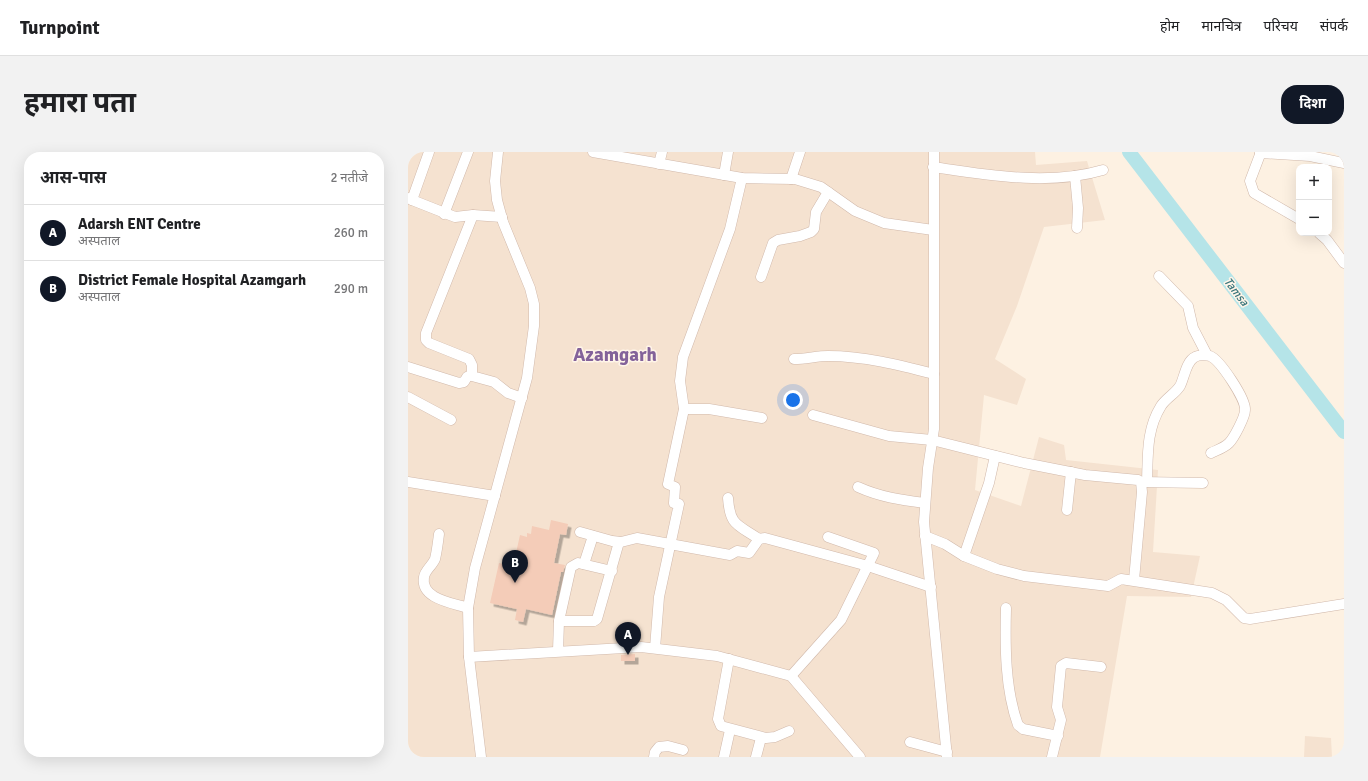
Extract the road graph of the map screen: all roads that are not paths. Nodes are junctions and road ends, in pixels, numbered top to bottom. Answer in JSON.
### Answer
{"nodes":[{"id":1,"x":429,"y":152,"type":"edge"},
{"id":2,"x":468,"y":152,"type":"edge"},
{"id":3,"x":498,"y":152,"type":"edge"},
{"id":4,"x":593,"y":152,"type":"edge"},
{"id":5,"x":662,"y":152,"type":"edge"},
{"id":6,"x":728,"y":152,"type":"edge"},
{"id":7,"x":800,"y":152,"type":"edge"},
{"id":8,"x":934,"y":152,"type":"edge"},
{"id":9,"x":1261,"y":152,"type":"edge"},
{"id":10,"x":1344,"y":163,"type":"edge"},
{"id":11,"x":659,"y":164,"type":"junction"},
{"id":12,"x":933,"y":167,"type":"junction"},
{"id":13,"x":1103,"y":170,"type":"dead end"},
{"id":14,"x":724,"y":175,"type":"junction"},
{"id":15,"x":1075,"y":176,"type":"junction"},
{"id":16,"x":742,"y":178,"type":"junction"},
{"id":17,"x":791,"y":179,"type":"junction"},
{"id":18,"x":828,"y":192,"type":"junction"},
{"id":19,"x":410,"y":199,"type":"edge"},
{"id":20,"x":444,"y":214,"type":"junction"},
{"id":21,"x":473,"y":215,"type":"junction"},
{"id":22,"x":502,"y":217,"type":"junction"},
{"id":23,"x":1296,"y":217,"type":"edge"},
{"id":24,"x":1077,"y":228,"type":"dead end"},
{"id":25,"x":933,"y":230,"type":"junction"},
{"id":26,"x":1322,"y":236,"type":"edge"},
{"id":27,"x":1344,"y":263,"type":"edge"},
{"id":28,"x":1159,"y":276,"type":"dead end"},
{"id":29,"x":761,"y":277,"type":"dead end"},
{"id":30,"x":1207,"y":355,"type":"junction"},
{"id":31,"x":794,"y":359,"type":"dead end"},
{"id":32,"x":408,"y":367,"type":"edge"},
{"id":33,"x":934,"y":374,"type":"junction"},
{"id":34,"x":471,"y":375,"type":"junction"},
{"id":35,"x":408,"y":397,"type":"edge"},
{"id":36,"x":522,"y":398,"type":"junction"},
{"id":37,"x":684,"y":409,"type":"junction"},
{"id":38,"x":813,"y":415,"type":"dead end"},
{"id":39,"x":762,"y":418,"type":"dead end"},
{"id":40,"x":451,"y":420,"type":"dead end"},
{"id":41,"x":932,"y":440,"type":"junction"},
{"id":42,"x":1211,"y":453,"type":"dead end"},
{"id":43,"x":996,"y":456,"type":"junction"},
{"id":44,"x":1071,"y":472,"type":"junction"},
{"id":45,"x":408,"y":482,"type":"edge"},
{"id":46,"x":1144,"y":482,"type":"junction"},
{"id":47,"x":1203,"y":483,"type":"dead end"},
{"id":48,"x":858,"y":487,"type":"dead end"},
{"id":49,"x":495,"y":496,"type":"junction"},
{"id":50,"x":728,"y":498,"type":"dead end"},
{"id":51,"x":925,"y":503,"type":"junction"},
{"id":52,"x":1067,"y":510,"type":"dead end"},
{"id":53,"x":580,"y":532,"type":"dead end"},
{"id":54,"x":439,"y":534,"type":"dead end"},
{"id":55,"x":593,"y":536,"type":"junction"},
{"id":56,"x":925,"y":536,"type":"junction"},
{"id":57,"x":828,"y":537,"type":"dead end"},
{"id":58,"x":758,"y":539,"type":"junction"},
{"id":59,"x":619,"y":542,"type":"junction"},
{"id":60,"x":670,"y":545,"type":"junction"},
{"id":61,"x":964,"y":556,"type":"junction"},
{"id":62,"x":584,"y":564,"type":"junction"},
{"id":63,"x":868,"y":566,"type":"junction"},
{"id":64,"x":612,"y":571,"type":"junction"},
{"id":65,"x":1134,"y":580,"type":"junction"},
{"id":66,"x":931,"y":587,"type":"junction"},
{"id":67,"x":1344,"y":604,"type":"edge"},
{"id":68,"x":468,"y":608,"type":"junction"},
{"id":69,"x":1006,"y":608,"type":"dead end"},
{"id":70,"x":559,"y":621,"type":"junction"},
{"id":71,"x":655,"y":648,"type":"junction"},
{"id":72,"x":558,"y":651,"type":"junction"},
{"id":73,"x":469,"y":657,"type":"junction"},
{"id":74,"x":729,"y":659,"type":"junction"},
{"id":75,"x":1101,"y":667,"type":"dead end"},
{"id":76,"x":791,"y":676,"type":"junction"},
{"id":77,"x":730,"y":730,"type":"junction"},
{"id":78,"x":789,"y":731,"type":"dead end"},
{"id":79,"x":1058,"y":736,"type":"junction"},
{"id":80,"x":761,"y":738,"type":"junction"},
{"id":81,"x":910,"y":742,"type":"dead end"},
{"id":82,"x":683,"y":750,"type":"dead end"},
{"id":83,"x":947,"y":754,"type":"edge"},
{"id":84,"x":481,"y":757,"type":"edge"},
{"id":85,"x":654,"y":757,"type":"edge"},
{"id":86,"x":724,"y":757,"type":"edge"},
{"id":87,"x":756,"y":757,"type":"edge"},
{"id":88,"x":860,"y":757,"type":"edge"},
{"id":89,"x":1052,"y":757,"type":"edge"}],
"edges":[{"from":1,"to":19,"type":"street"},
{"from":2,"to":20,"type":"street"},
{"from":3,"to":22,"type":"street"},
{"from":4,"to":11,"type":"street"},
{"from":5,"to":11,"type":"street"},
{"from":6,"to":14,"type":"street"},
{"from":7,"to":17,"type":"street"},
{"from":8,"to":12,"type":"street"},
{"from":9,"to":10,"type":"street"},
{"from":9,"to":23,"type":"street"},
{"from":11,"to":14,"type":"street"},
{"from":12,"to":15,"type":"street"},
{"from":12,"to":25,"type":"street"},
{"from":13,"to":15,"type":"street"},
{"from":14,"to":16,"type":"street"},
{"from":15,"to":24,"type":"street"},
{"from":16,"to":17,"type":"street"},
{"from":16,"to":37,"type":"street"},
{"from":17,"to":18,"type":"street"},
{"from":18,"to":25,"type":"street"},
{"from":18,"to":29,"type":"street"},
{"from":19,"to":20,"type":"street"},
{"from":20,"to":21,"type":"street"},
{"from":21,"to":22,"type":"street"},
{"from":21,"to":34,"type":"street"},
{"from":22,"to":36,"type":"street"},
{"from":25,"to":33,"type":"street"},
{"from":26,"to":27,"type":"street"},
{"from":28,"to":30,"type":"street"},
{"from":30,"to":42,"type":"street"},
{"from":30,"to":46,"type":"street"},
{"from":31,"to":33,"type":"street"},
{"from":32,"to":34,"type":"street"},
{"from":33,"to":41,"type":"street"},
{"from":34,"to":36,"type":"street"},
{"from":35,"to":40,"type":"street"},
{"from":36,"to":49,"type":"street"},
{"from":37,"to":39,"type":"street"},
{"from":37,"to":60,"type":"street"},
{"from":38,"to":41,"type":"street"},
{"from":41,"to":43,"type":"street"},
{"from":41,"to":51,"type":"street"},
{"from":43,"to":44,"type":"street"},
{"from":43,"to":61,"type":"street"},
{"from":44,"to":46,"type":"street"},
{"from":44,"to":52,"type":"street"},
{"from":45,"to":49,"type":"street"},
{"from":46,"to":47,"type":"street"},
{"from":46,"to":65,"type":"street"},
{"from":48,"to":51,"type":"street"},
{"from":49,"to":68,"type":"street"},
{"from":50,"to":58,"type":"street"},
{"from":51,"to":56,"type":"street"},
{"from":53,"to":55,"type":"street"},
{"from":54,"to":68,"type":"street"},
{"from":55,"to":59,"type":"street"},
{"from":55,"to":62,"type":"street"},
{"from":56,"to":61,"type":"street"},
{"from":56,"to":66,"type":"street"},
{"from":57,"to":63,"type":"street"},
{"from":58,"to":60,"type":"street"},
{"from":58,"to":63,"type":"street"},
{"from":59,"to":60,"type":"street"},
{"from":59,"to":64,"type":"street"},
{"from":60,"to":71,"type":"street"},
{"from":61,"to":65,"type":"street"},
{"from":62,"to":64,"type":"street"},
{"from":62,"to":70,"type":"street"},
{"from":63,"to":66,"type":"street"},
{"from":63,"to":76,"type":"street"},
{"from":64,"to":70,"type":"street"},
{"from":65,"to":67,"type":"street"},
{"from":66,"to":83,"type":"street"},
{"from":68,"to":73,"type":"street"},
{"from":69,"to":79,"type":"street"},
{"from":70,"to":72,"type":"street"},
{"from":71,"to":72,"type":"street"},
{"from":71,"to":74,"type":"street"},
{"from":72,"to":73,"type":"street"},
{"from":73,"to":84,"type":"street"},
{"from":74,"to":76,"type":"street"},
{"from":74,"to":77,"type":"street"},
{"from":75,"to":79,"type":"street"},
{"from":76,"to":88,"type":"street"},
{"from":77,"to":80,"type":"street"},
{"from":77,"to":86,"type":"street"},
{"from":78,"to":80,"type":"street"},
{"from":79,"to":89,"type":"street"},
{"from":80,"to":87,"type":"street"},
{"from":81,"to":83,"type":"street"},
{"from":82,"to":85,"type":"street"}]}
